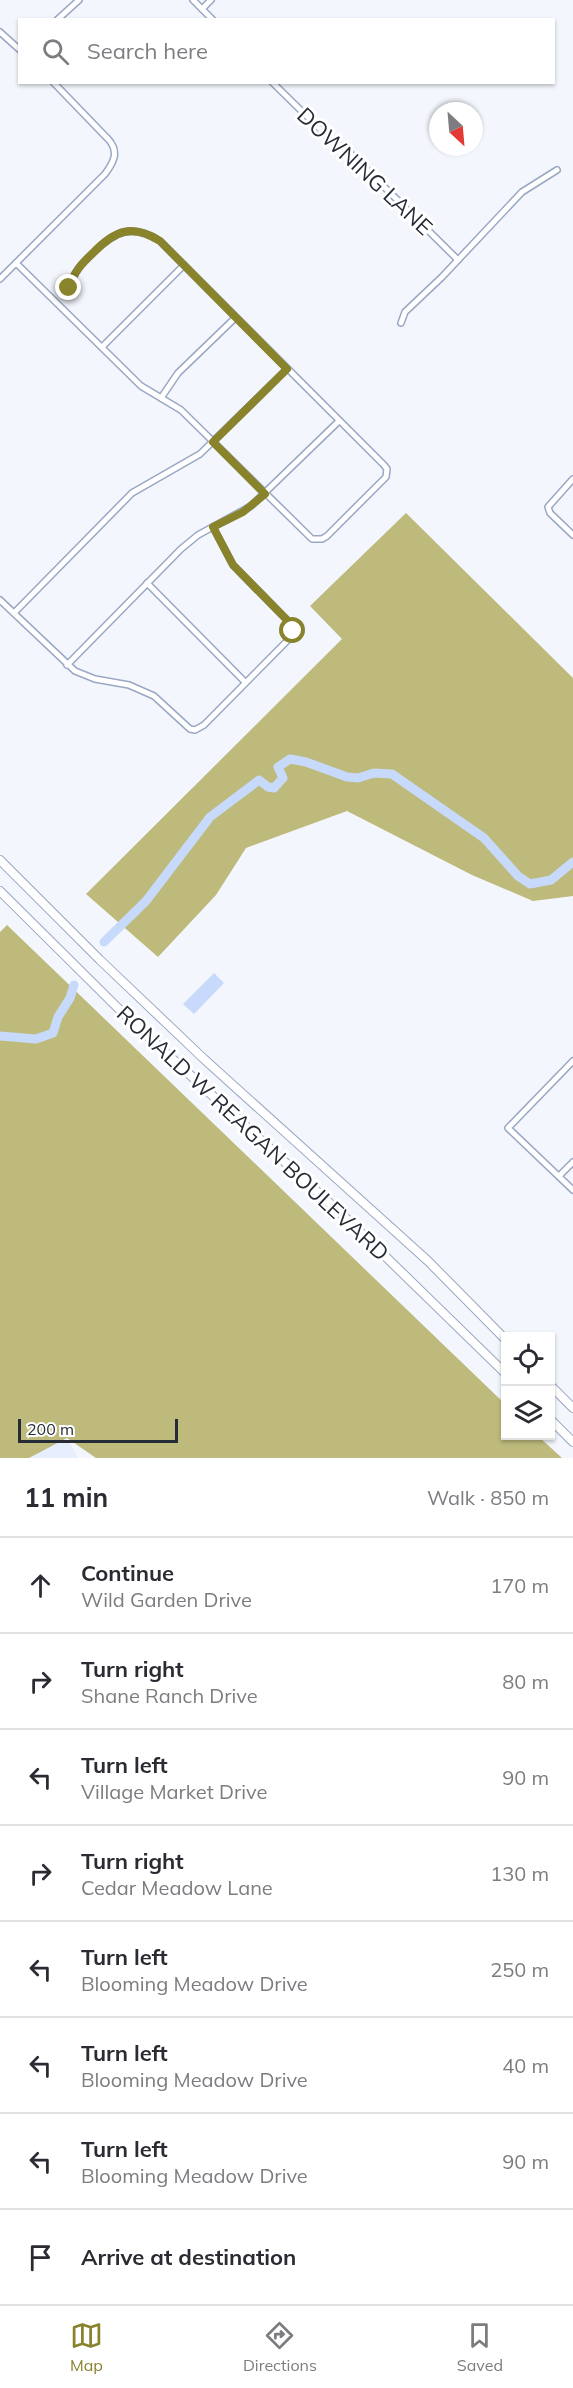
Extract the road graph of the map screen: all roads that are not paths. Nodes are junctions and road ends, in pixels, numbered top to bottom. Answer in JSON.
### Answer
{"nodes":[{"id":1,"x":79,"y":0,"type":"edge"},
{"id":2,"x":193,"y":0,"type":"edge"},
{"id":3,"x":211,"y":0,"type":"edge"},
{"id":4,"x":202,"y":9,"type":"junction"},
{"id":5,"x":59,"y":18,"type":"edge"},
{"id":6,"x":211,"y":18,"type":"edge"},
{"id":7,"x":0,"y":32,"type":"edge"},
{"id":8,"x":18,"y":48,"type":"edge"},
{"id":9,"x":55,"y":84,"type":"edge"},
{"id":10,"x":274,"y":84,"type":"edge"},
{"id":11,"x":557,"y":170,"type":"dead end"},
{"id":12,"x":458,"y":260,"type":"junction"},
{"id":13,"x":16,"y":263,"type":"junction"},
{"id":14,"x":184,"y":266,"type":"junction"},
{"id":15,"x":0,"y":279,"type":"edge"},
{"id":16,"x":69,"y":288,"type":"dead end"},
{"id":17,"x":235,"y":318,"type":"junction"},
{"id":18,"x":401,"y":323,"type":"dead end"},
{"id":19,"x":102,"y":347,"type":"junction"},
{"id":20,"x":287,"y":369,"type":"junction"},
{"id":21,"x":161,"y":398,"type":"junction"},
{"id":22,"x":339,"y":421,"type":"junction"},
{"id":23,"x":213,"y":442,"type":"junction"},
{"id":24,"x":573,"y":478,"type":"edge"},
{"id":25,"x":265,"y":494,"type":"junction"},
{"id":26,"x":213,"y":527,"type":"junction"},
{"id":27,"x":573,"y":535,"type":"edge"},
{"id":28,"x":147,"y":583,"type":"junction"},
{"id":29,"x":0,"y":600,"type":"edge"},
{"id":30,"x":14,"y":614,"type":"junction"},
{"id":31,"x":67,"y":665,"type":"junction"},
{"id":32,"x":245,"y":682,"type":"junction"},
{"id":33,"x":0,"y":860,"type":"edge"},
{"id":34,"x":0,"y":891,"type":"edge"},
{"id":35,"x":573,"y":1061,"type":"edge"},
{"id":36,"x":573,"y":1162,"type":"edge"},
{"id":37,"x":559,"y":1176,"type":"junction"},
{"id":38,"x":573,"y":1190,"type":"edge"},
{"id":39,"x":501,"y":1335,"type":"edge"},
{"id":40,"x":501,"y":1369,"type":"edge"},
{"id":41,"x":551,"y":1386,"type":"edge"},
{"id":42,"x":573,"y":1408,"type":"edge"},
{"id":43,"x":555,"y":1424,"type":"edge"},
{"id":44,"x":573,"y":1442,"type":"edge"}],
"edges":[{"from":1,"to":5,"type":"street"},
{"from":2,"to":4,"type":"street"},
{"from":3,"to":4,"type":"street"},
{"from":4,"to":6,"type":"street"},
{"from":7,"to":8,"type":"street"},
{"from":9,"to":13,"type":"street"},
{"from":10,"to":12,"type":"street","name":"DOWNING LANE"},
{"from":11,"to":12,"type":"street"},
{"from":12,"to":18,"type":"street"},
{"from":13,"to":15,"type":"street"},
{"from":13,"to":19,"type":"street"},
{"from":14,"to":16,"type":"street"},
{"from":14,"to":17,"type":"street"},
{"from":14,"to":19,"type":"street"},
{"from":17,"to":20,"type":"street"},
{"from":17,"to":21,"type":"street"},
{"from":19,"to":21,"type":"street"},
{"from":20,"to":22,"type":"street"},
{"from":20,"to":23,"type":"street"},
{"from":21,"to":23,"type":"street"},
{"from":22,"to":25,"type":"street"},
{"from":22,"to":25,"type":"street"},
{"from":23,"to":25,"type":"street"},
{"from":23,"to":30,"type":"street"},
{"from":24,"to":27,"type":"street"},
{"from":25,"to":26,"type":"street"},
{"from":26,"to":28,"type":"street"},
{"from":26,"to":32,"type":"street"},
{"from":28,"to":31,"type":"street"},
{"from":28,"to":32,"type":"street"},
{"from":29,"to":30,"type":"street"},
{"from":30,"to":31,"type":"street"},
{"from":31,"to":32,"type":"street"},
{"from":33,"to":39,"type":"main road","name":"RONALD W REAGAN BOULEVARD"},
{"from":34,"to":40,"type":"main road","name":"RONALD W REAGAN BOULEVARD"},
{"from":35,"to":37,"type":"street"},
{"from":36,"to":37,"type":"street"},
{"from":37,"to":38,"type":"street"},
{"from":41,"to":42,"type":"main road"},
{"from":43,"to":44,"type":"main road"}]}
